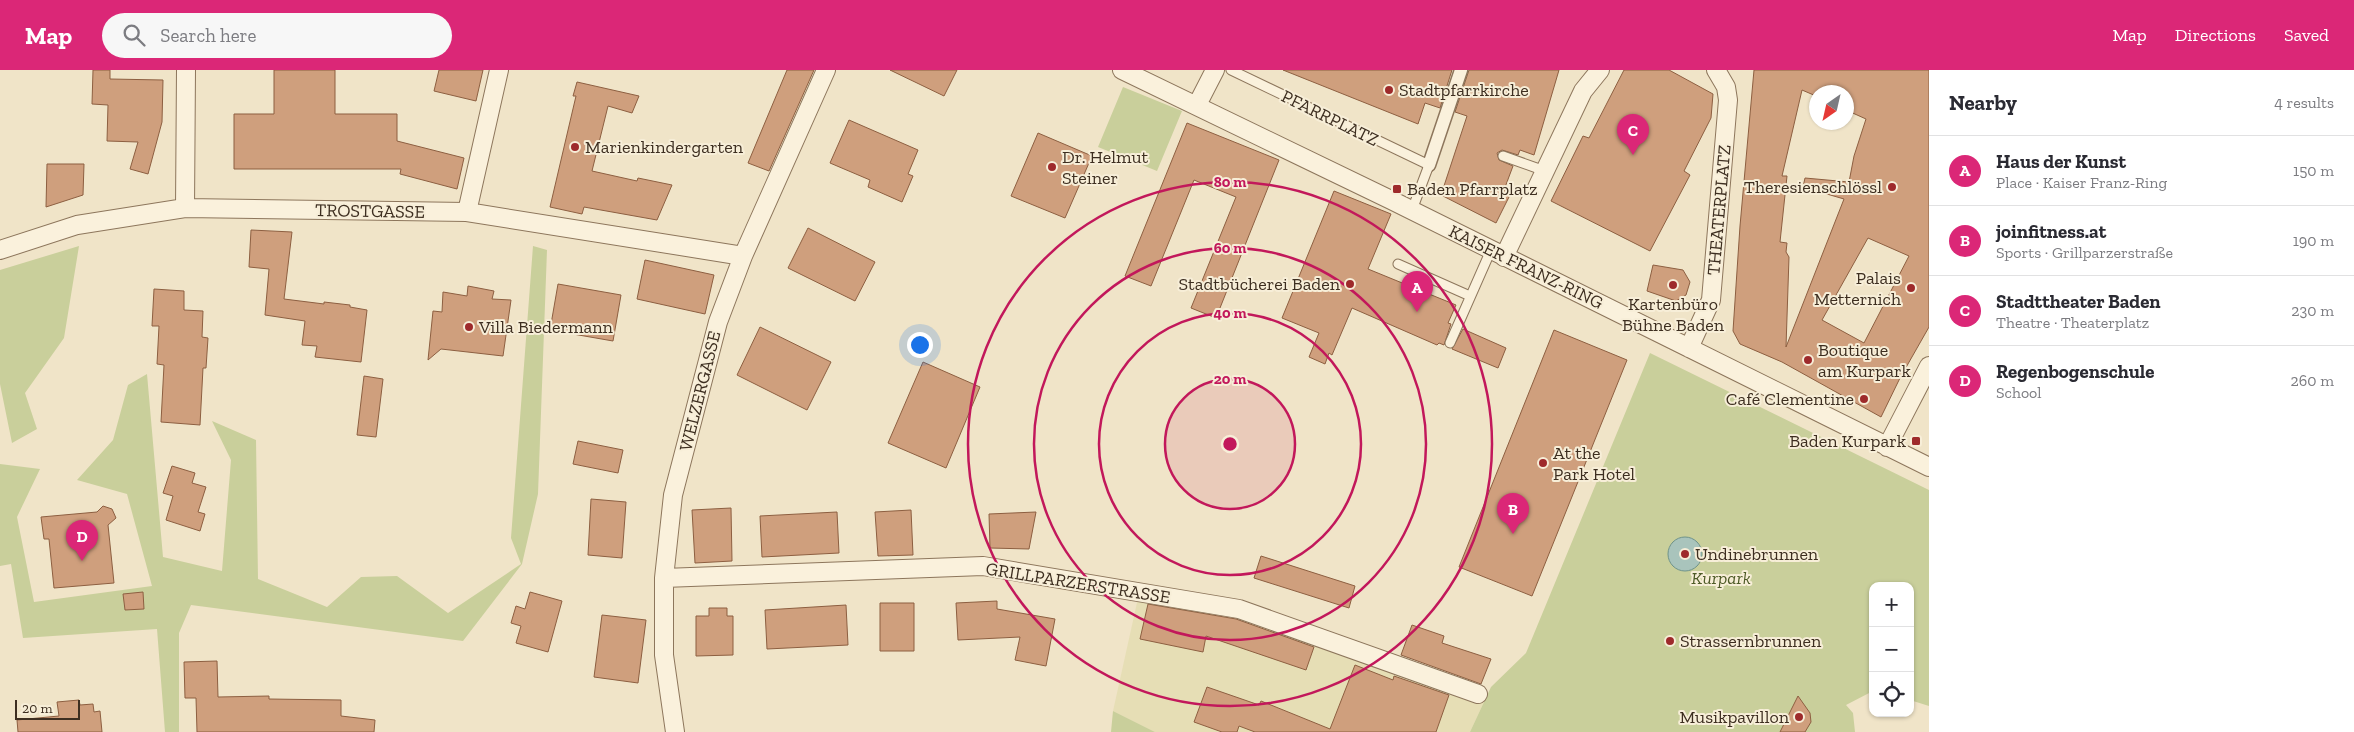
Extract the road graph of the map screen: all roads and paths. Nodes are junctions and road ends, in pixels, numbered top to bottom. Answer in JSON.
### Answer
{"nodes":[{"id":1,"x":186,"y":70,"type":"edge"},
{"id":2,"x":499,"y":70,"type":"edge"},
{"id":3,"x":826,"y":70,"type":"edge"},
{"id":4,"x":1122,"y":70,"type":"edge"},
{"id":5,"x":1215,"y":70,"type":"edge"},
{"id":6,"x":1231,"y":70,"type":"edge"},
{"id":7,"x":1461,"y":70,"type":"edge"},
{"id":8,"x":1600,"y":70,"type":"edge"},
{"id":9,"x":1716,"y":70,"type":"edge"},
{"id":10,"x":1197,"y":105,"type":"junction"},
{"id":11,"x":1503,"y":156,"type":"dead end"},
{"id":12,"x":1429,"y":165,"type":"junction"},
{"id":13,"x":1545,"y":171,"type":"junction"},
{"id":14,"x":185,"y":208,"type":"junction"},
{"id":15,"x":1412,"y":210,"type":"junction"},
{"id":16,"x":467,"y":212,"type":"junction"},
{"id":17,"x":0,"y":250,"type":"edge"},
{"id":18,"x":1498,"y":253,"type":"junction"},
{"id":19,"x":743,"y":256,"type":"junction"},
{"id":20,"x":1398,"y":264,"type":"dead end"},
{"id":21,"x":1470,"y":296,"type":"junction"},
{"id":22,"x":1450,"y":343,"type":"dead end"},
{"id":23,"x":1689,"y":348,"type":"junction"},
{"id":24,"x":1929,"y":366,"type":"edge"},
{"id":25,"x":1888,"y":447,"type":"junction"},
{"id":26,"x":1929,"y":467,"type":"edge"},
{"id":27,"x":664,"y":578,"type":"junction"},
{"id":28,"x":1478,"y":694,"type":"dead end"},
{"id":29,"x":675,"y":732,"type":"edge"}],
"edges":[{"from":1,"to":14,"type":"street"},
{"from":2,"to":16,"type":"street"},
{"from":3,"to":19,"type":"street","name":"WELZERGASSE"},
{"from":4,"to":10,"type":"street","name":"KAISER FRANZ-RING"},
{"from":5,"to":10,"type":"street"},
{"from":6,"to":12,"type":"lane","name":"PFARRPLATZ"},
{"from":7,"to":12,"type":"street"},
{"from":8,"to":13,"type":"street"},
{"from":9,"to":23,"type":"street","name":"THEATERPLATZ"},
{"from":10,"to":15,"type":"street","name":"KAISER FRANZ-RING"},
{"from":11,"to":13,"type":"lane"},
{"from":12,"to":15,"type":"lane"},
{"from":13,"to":18,"type":"street"},
{"from":14,"to":16,"type":"street","name":"TROSTGASSE"},
{"from":14,"to":17,"type":"street","name":"TROSTGASSE"},
{"from":15,"to":18,"type":"street","name":"KAISER FRANZ-RING"},
{"from":16,"to":19,"type":"street","name":"TROSTGASSE"},
{"from":18,"to":21,"type":"lane"},
{"from":18,"to":23,"type":"street","name":"KAISER FRANZ-RING"},
{"from":19,"to":27,"type":"street","name":"WELZERGASSE"},
{"from":20,"to":21,"type":"lane"},
{"from":21,"to":22,"type":"lane"},
{"from":23,"to":25,"type":"street","name":"KAISER FRANZ-RING"},
{"from":24,"to":25,"type":"street"},
{"from":25,"to":26,"type":"street","name":"KAISER FRANZ-RING"},
{"from":27,"to":28,"type":"street","name":"GRILLPARZERSTRASSE"},
{"from":27,"to":29,"type":"street","name":"WELZERGASSE"}]}
